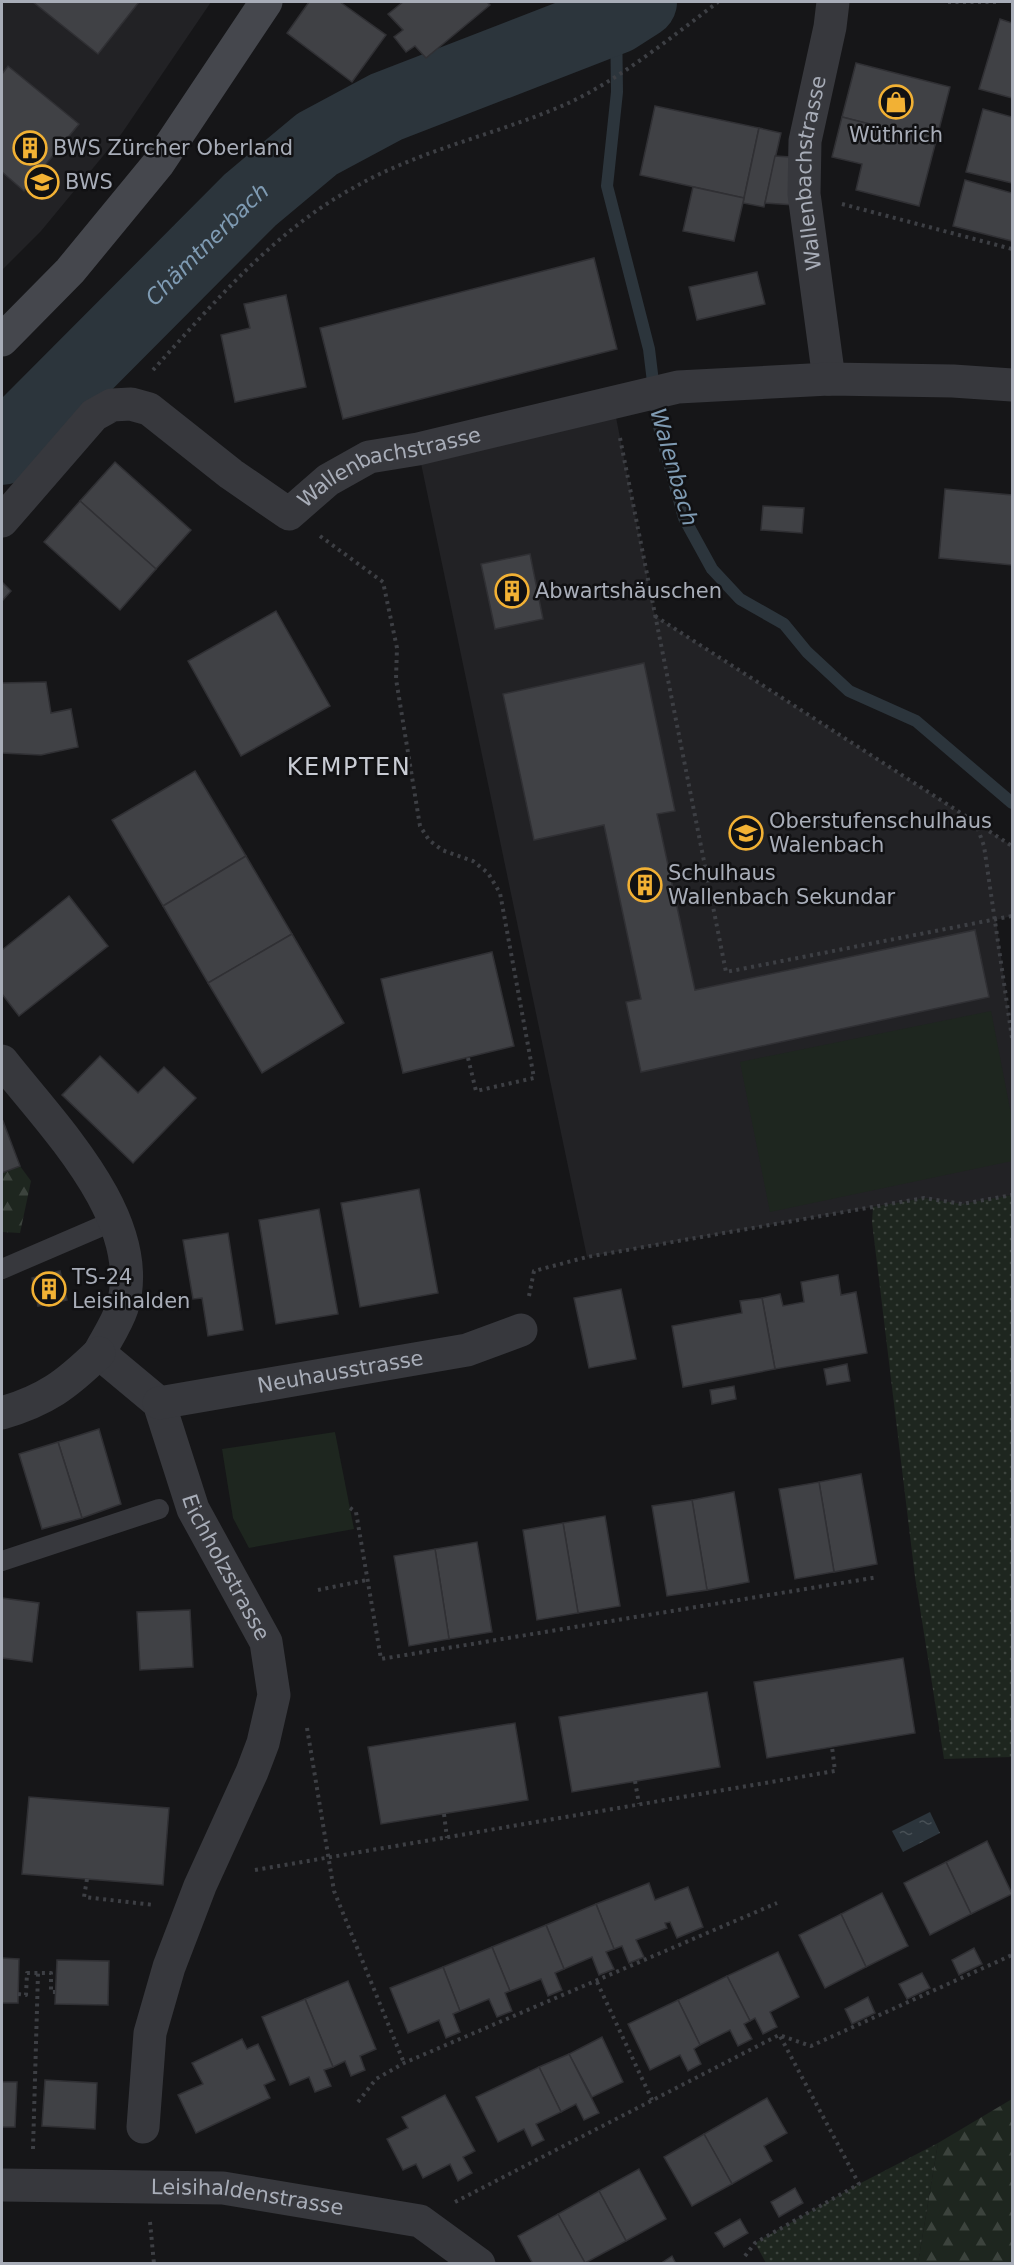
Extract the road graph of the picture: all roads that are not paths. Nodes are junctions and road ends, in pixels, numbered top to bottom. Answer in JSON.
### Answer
{"nodes":[{"id":1,"x":266,"y":2,"type":"edge"},
{"id":2,"x":833,"y":2,"type":"edge"},
{"id":3,"x":2,"y":340,"type":"edge"},
{"id":4,"x":829,"y":379,"type":"junction"},
{"id":5,"x":1012,"y":385,"type":"edge"},
{"id":6,"x":2,"y":521,"type":"edge"},
{"id":7,"x":2,"y":1061,"type":"edge"},
{"id":8,"x":116,"y":1220,"type":"junction"},
{"id":9,"x":2,"y":1269,"type":"edge"},
{"id":10,"x":521,"y":1330,"type":"road end"},
{"id":11,"x":99,"y":1353,"type":"junction"},
{"id":12,"x":159,"y":1402,"type":"junction"},
{"id":13,"x":2,"y":1413,"type":"edge"},
{"id":14,"x":159,"y":1509,"type":"dead end"},
{"id":15,"x":2,"y":1561,"type":"edge"},
{"id":16,"x":143,"y":2127,"type":"dead end"},
{"id":17,"x":2,"y":2185,"type":"edge"},
{"id":18,"x":479,"y":2264,"type":"edge"}],
"edges":[{"from":1,"to":3,"type":"main road"},
{"from":2,"to":4,"type":"street","name":"Wallenbachstrasse"},
{"from":4,"to":5,"type":"street","name":"Wallenbachstrasse"},
{"from":4,"to":6,"type":"street","name":"Wallenbachstrasse"},
{"from":7,"to":8,"type":"street"},
{"from":8,"to":9,"type":"lane"},
{"from":8,"to":11,"type":"street"},
{"from":10,"to":12,"type":"street","name":"Neuhausstrasse"},
{"from":11,"to":12,"type":"street"},
{"from":11,"to":13,"type":"street"},
{"from":12,"to":16,"type":"street","name":"Eichholzstrasse"},
{"from":14,"to":15,"type":"lane"},
{"from":17,"to":18,"type":"street","name":"Leisihaldenstrasse"}]}
